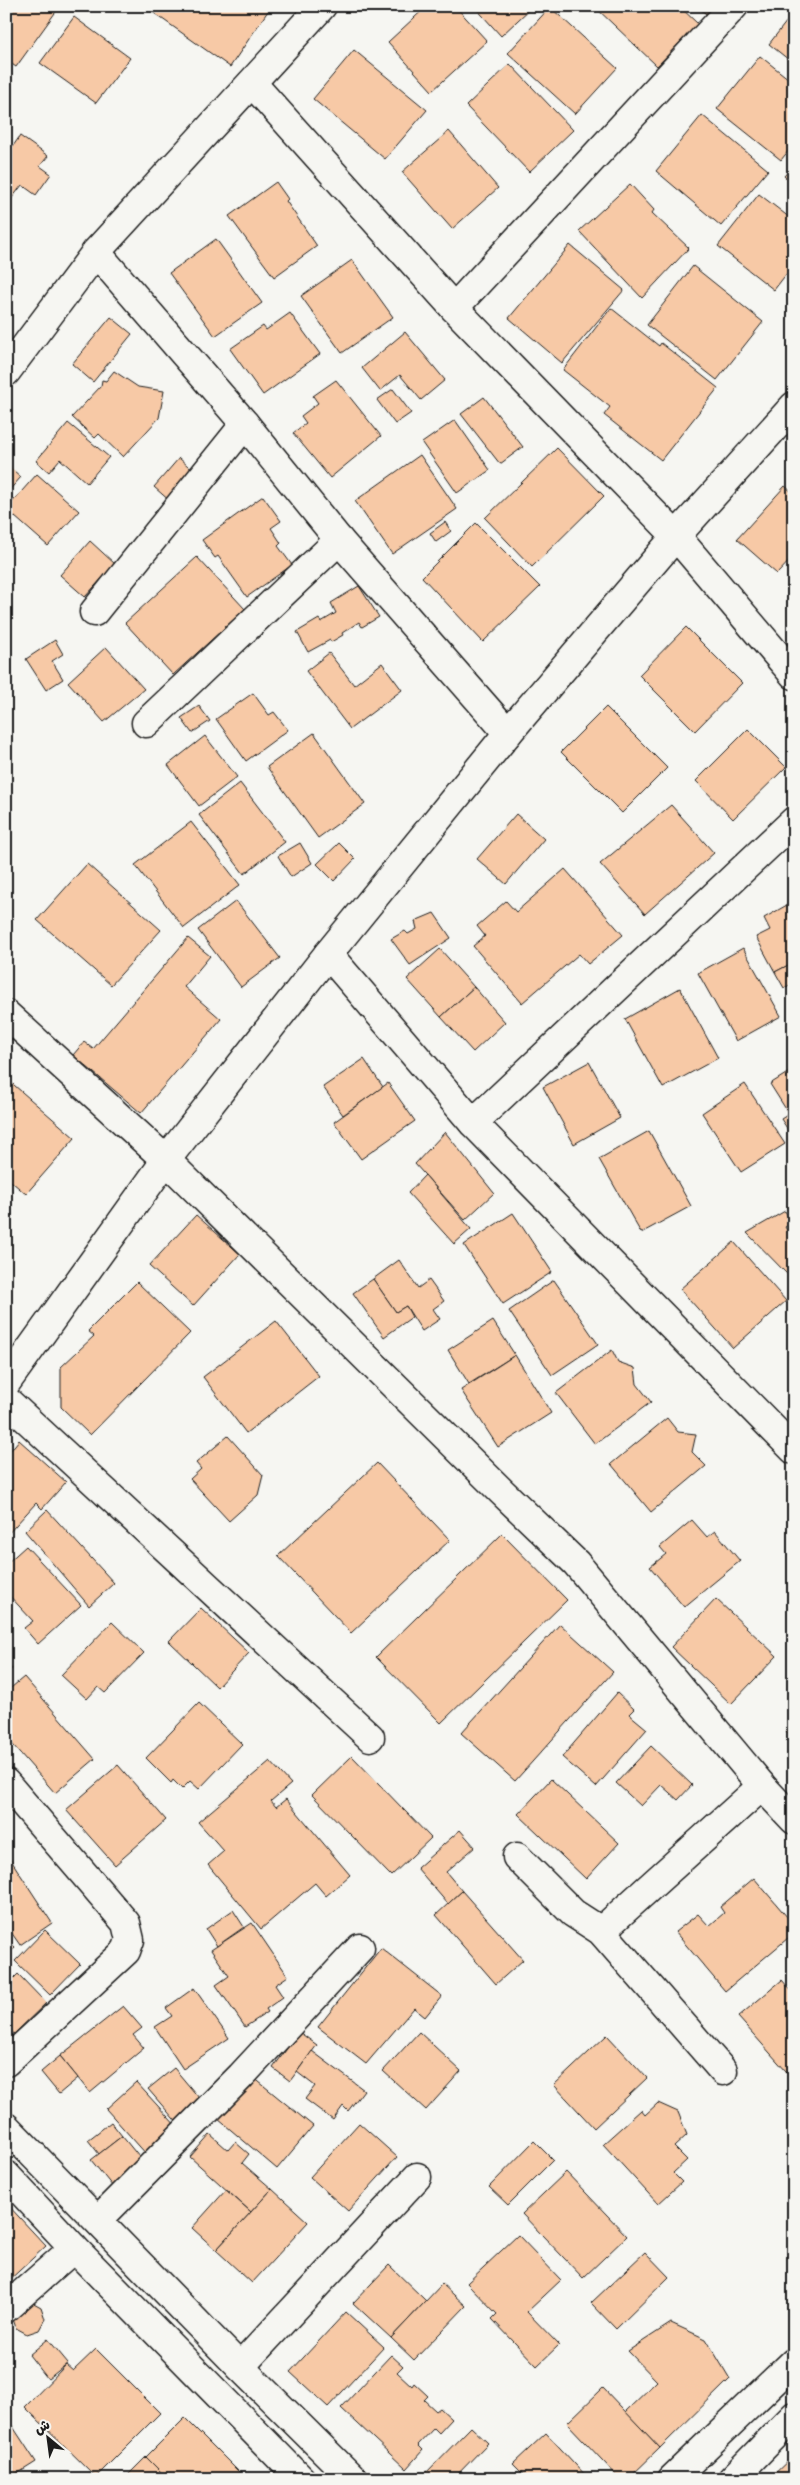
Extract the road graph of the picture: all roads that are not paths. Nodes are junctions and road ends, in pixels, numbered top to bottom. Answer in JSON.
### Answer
{"nodes":[{"id":1,"x":322,"y":6,"type":"edge"},
{"id":2,"x":734,"y":6,"type":"edge"},
{"id":3,"x":252,"y":83,"type":"junction"},
{"id":4,"x":96,"y":252,"type":"junction"},
{"id":5,"x":454,"y":308,"type":"junction"},
{"id":6,"x":6,"y":372,"type":"edge"},
{"id":7,"x":794,"y":406,"type":"edge"},
{"id":8,"x":245,"y":424,"type":"junction"},
{"id":9,"x":676,"y":536,"type":"junction"},
{"id":10,"x":340,"y":540,"type":"junction"},
{"id":11,"x":94,"y":612,"type":"dead end"},
{"id":12,"x":794,"y":675,"type":"edge"},
{"id":13,"x":146,"y":723,"type":"dead end"},
{"id":14,"x":508,"y":733,"type":"junction"},
{"id":15,"x":794,"y":821,"type":"edge"},
{"id":16,"x":328,"y":954,"type":"junction"},
{"id":17,"x":6,"y":1014,"type":"edge"},
{"id":18,"x":473,"y":1123,"type":"junction"},
{"id":19,"x":166,"y":1160,"type":"junction"},
{"id":20,"x":6,"y":1383,"type":"edge"},
{"id":21,"x":6,"y":1400,"type":"edge"},
{"id":22,"x":794,"y":1450,"type":"edge"},
{"id":23,"x":370,"y":1737,"type":"dead end"},
{"id":24,"x":6,"y":1783,"type":"edge"},
{"id":25,"x":762,"y":1786,"type":"junction"},
{"id":26,"x":794,"y":1820,"type":"edge"},
{"id":27,"x":517,"y":1857,"type":"dead end"},
{"id":28,"x":601,"y":1931,"type":"junction"},
{"id":29,"x":360,"y":1948,"type":"dead end"},
{"id":30,"x":6,"y":2062,"type":"edge"},
{"id":31,"x":723,"y":2071,"type":"dead end"},
{"id":32,"x":6,"y":2127,"type":"edge"},
{"id":33,"x":6,"y":2175,"type":"edge"},
{"id":34,"x":417,"y":2177,"type":"dead end"},
{"id":35,"x":98,"y":2220,"type":"junction"},
{"id":36,"x":74,"y":2248,"type":"junction"},
{"id":37,"x":6,"y":2308,"type":"edge"},
{"id":38,"x":794,"y":2362,"type":"edge"},
{"id":39,"x":240,"y":2367,"type":"junction"},
{"id":40,"x":794,"y":2416,"type":"edge"},
{"id":41,"x":301,"y":2479,"type":"edge"},
{"id":42,"x":353,"y":2479,"type":"edge"},
{"id":43,"x":672,"y":2479,"type":"edge"},
{"id":44,"x":732,"y":2479,"type":"edge"}],
"edges":[{"from":1,"to":3,"type":"street"},
{"from":2,"to":5,"type":"street"},
{"from":3,"to":4,"type":"street"},
{"from":3,"to":5,"type":"street"},
{"from":4,"to":6,"type":"street"},
{"from":4,"to":8,"type":"street"},
{"from":5,"to":9,"type":"street"},
{"from":7,"to":9,"type":"street"},
{"from":8,"to":10,"type":"street"},
{"from":8,"to":11,"type":"street"},
{"from":9,"to":12,"type":"street"},
{"from":9,"to":14,"type":"street"},
{"from":10,"to":13,"type":"street"},
{"from":10,"to":14,"type":"street"},
{"from":14,"to":16,"type":"street"},
{"from":15,"to":18,"type":"street"},
{"from":16,"to":18,"type":"street"},
{"from":16,"to":19,"type":"street"},
{"from":17,"to":19,"type":"street"},
{"from":18,"to":22,"type":"street"},
{"from":19,"to":20,"type":"street"},
{"from":19,"to":25,"type":"street"},
{"from":21,"to":23,"type":"street"},
{"from":24,"to":30,"type":"street"},
{"from":25,"to":26,"type":"street"},
{"from":25,"to":28,"type":"street"},
{"from":27,"to":28,"type":"street"},
{"from":28,"to":31,"type":"street"},
{"from":29,"to":35,"type":"street"},
{"from":32,"to":35,"type":"street"},
{"from":33,"to":36,"type":"street"},
{"from":34,"to":39,"type":"street"},
{"from":35,"to":39,"type":"street"},
{"from":36,"to":37,"type":"street"},
{"from":36,"to":41,"type":"street"},
{"from":38,"to":43,"type":"street"},
{"from":39,"to":42,"type":"street"},
{"from":40,"to":44,"type":"street"}]}
